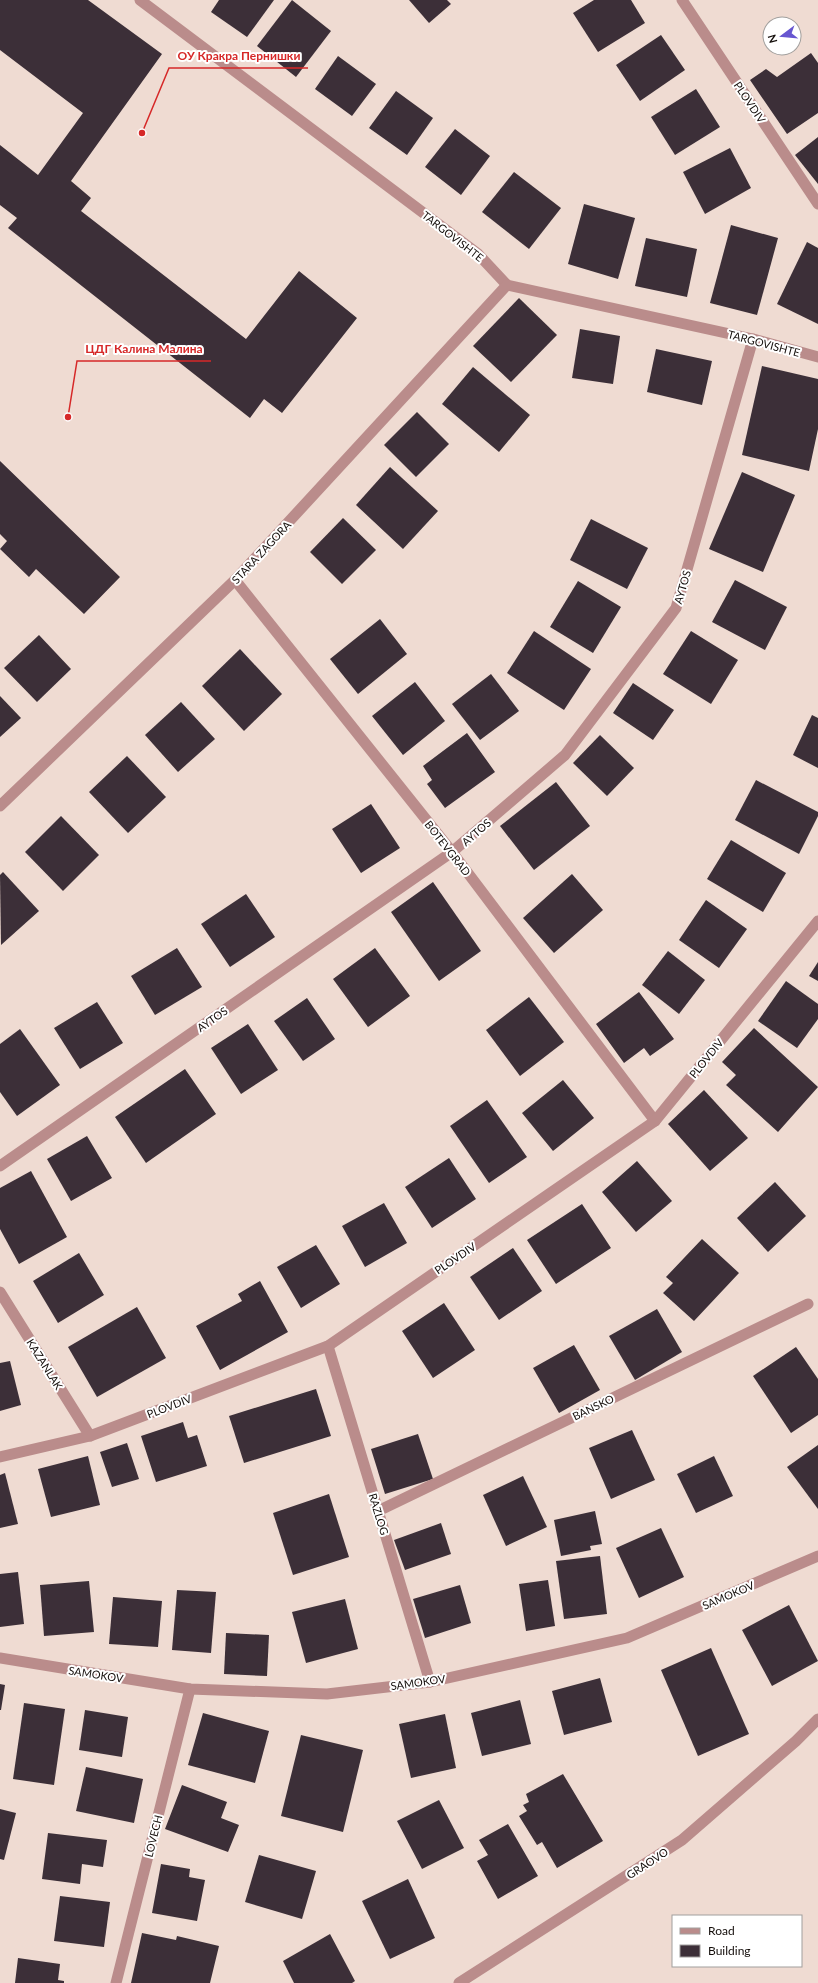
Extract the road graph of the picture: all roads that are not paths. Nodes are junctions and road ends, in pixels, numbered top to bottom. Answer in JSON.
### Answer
{"nodes":[{"id":1,"x":140,"y":0,"type":"edge"},
{"id":2,"x":682,"y":0,"type":"edge"},
{"id":3,"x":818,"y":204,"type":"edge"},
{"id":4,"x":507,"y":285,"type":"junction"},
{"id":5,"x":753,"y":339,"type":"junction"},
{"id":6,"x":818,"y":357,"type":"edge"},
{"id":7,"x":235,"y":580,"type":"junction"},
{"id":8,"x":0,"y":806,"type":"edge"},
{"id":9,"x":452,"y":852,"type":"junction"},
{"id":10,"x":818,"y":921,"type":"edge"},
{"id":11,"x":655,"y":1121,"type":"junction"},
{"id":12,"x":0,"y":1166,"type":"edge"},
{"id":13,"x":0,"y":1292,"type":"edge"},
{"id":14,"x":808,"y":1304,"type":"dead end"},
{"id":15,"x":328,"y":1346,"type":"junction"},
{"id":16,"x":90,"y":1436,"type":"junction"},
{"id":17,"x":0,"y":1457,"type":"edge"},
{"id":18,"x":378,"y":1511,"type":"junction"},
{"id":19,"x":818,"y":1556,"type":"edge"},
{"id":20,"x":0,"y":1658,"type":"edge"},
{"id":21,"x":430,"y":1682,"type":"junction"},
{"id":22,"x":190,"y":1689,"type":"junction"},
{"id":23,"x":818,"y":1719,"type":"edge"},
{"id":24,"x":116,"y":1983,"type":"edge"},
{"id":25,"x":459,"y":1983,"type":"edge"}],
"edges":[{"from":1,"to":4,"type":"street","name":"TARGOVISHTE"},
{"from":2,"to":3,"type":"street","name":"PLOVDIV"},
{"from":4,"to":5,"type":"street","name":"TARGOVISHTE"},
{"from":4,"to":7,"type":"street","name":"STARA ZAGORA"},
{"from":5,"to":6,"type":"street","name":"TARGOVISHTE"},
{"from":5,"to":9,"type":"street","name":"AYTOS"},
{"from":7,"to":8,"type":"street","name":"STARA ZAGORA"},
{"from":7,"to":9,"type":"street","name":"BOTEVGRAD"},
{"from":9,"to":11,"type":"street","name":"BOTEVGRAD"},
{"from":9,"to":12,"type":"street","name":"AYTOS"},
{"from":10,"to":11,"type":"street","name":"PLOVDIV"},
{"from":11,"to":15,"type":"street","name":"PLOVDIV"},
{"from":13,"to":16,"type":"street","name":"KAZANLAK"},
{"from":14,"to":18,"type":"street","name":"BANSKO"},
{"from":15,"to":16,"type":"street","name":"PLOVDIV"},
{"from":15,"to":18,"type":"street","name":"RAZLOG"},
{"from":16,"to":17,"type":"street","name":"PLOVDIV"},
{"from":18,"to":21,"type":"street","name":"RAZLOG"},
{"from":19,"to":21,"type":"street","name":"SAMOKOV"},
{"from":20,"to":22,"type":"street","name":"SAMOKOV"},
{"from":21,"to":22,"type":"street","name":"SAMOKOV"},
{"from":22,"to":24,"type":"street","name":"LOVECH"},
{"from":23,"to":25,"type":"street","name":"GRAOVO"}]}
